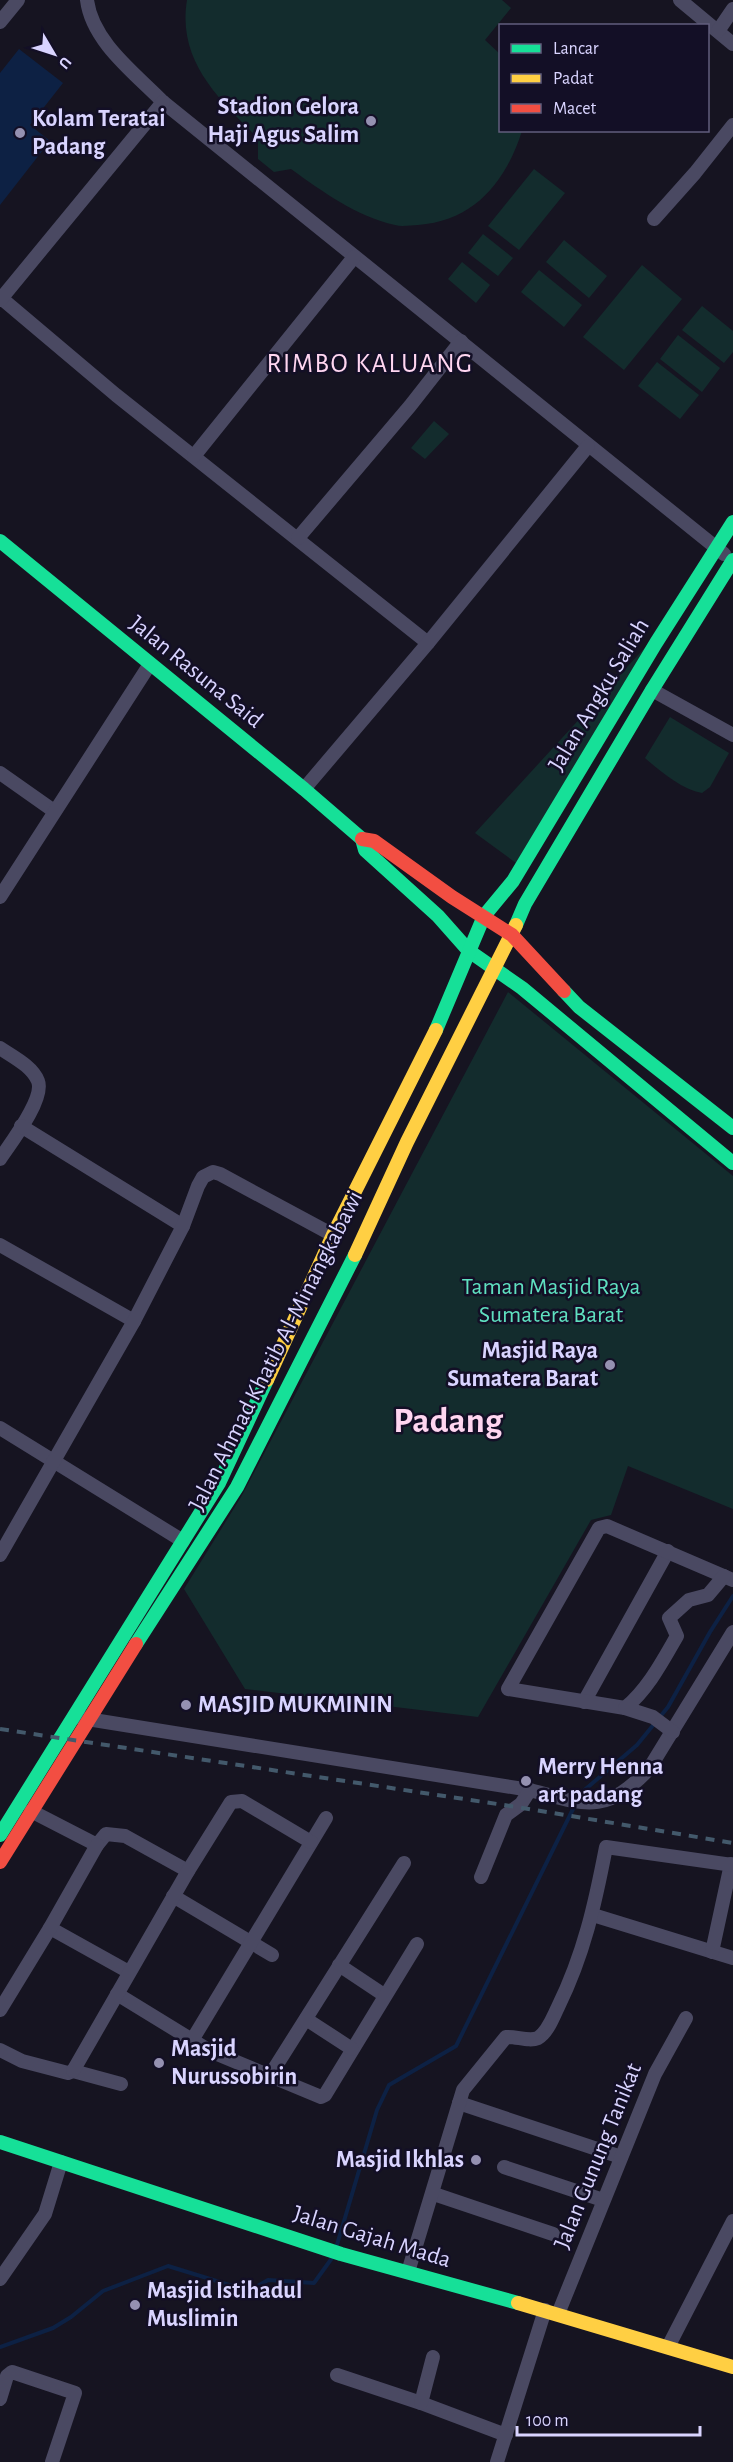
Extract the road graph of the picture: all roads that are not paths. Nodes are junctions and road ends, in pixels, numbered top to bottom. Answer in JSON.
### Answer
{"nodes":[{"id":1,"x":18,"y":0,"type":"edge"},
{"id":2,"x":87,"y":0,"type":"edge"},
{"id":3,"x":680,"y":0,"type":"edge"},
{"id":4,"x":733,"y":9,"type":"edge"},
{"id":5,"x":0,"y":22,"type":"edge"},
{"id":6,"x":718,"y":31,"type":"junction"},
{"id":7,"x":733,"y":44,"type":"edge"},
{"id":8,"x":163,"y":102,"type":"junction"},
{"id":9,"x":733,"y":125,"type":"edge"},
{"id":10,"x":654,"y":219,"type":"dead end"},
{"id":11,"x":354,"y":258,"type":"junction"},
{"id":12,"x":0,"y":298,"type":"edge"},
{"id":13,"x":461,"y":340,"type":"junction"},
{"id":14,"x":588,"y":446,"type":"junction"},
{"id":15,"x":194,"y":456,"type":"junction"},
{"id":16,"x":733,"y":522,"type":"edge"},
{"id":17,"x":298,"y":538,"type":"junction"},
{"id":18,"x":1,"y":543,"type":"edge"},
{"id":19,"x":716,"y":548,"type":"junction"},
{"id":20,"x":733,"y":560,"type":"edge"},
{"id":21,"x":428,"y":643,"type":"junction"},
{"id":22,"x":150,"y":664,"type":"junction"},
{"id":23,"x":652,"y":690,"type":"junction"},
{"id":24,"x":733,"y":735,"type":"edge"},
{"id":25,"x":0,"y":773,"type":"edge"},
{"id":26,"x":304,"y":789,"type":"junction"},
{"id":27,"x":54,"y":811,"type":"junction"},
{"id":28,"x":362,"y":839,"type":"junction"},
{"id":29,"x":0,"y":897,"type":"edge"},
{"id":30,"x":484,"y":916,"type":"junction"},
{"id":31,"x":512,"y":936,"type":"junction"},
{"id":32,"x":470,"y":951,"type":"junction"},
{"id":33,"x":495,"y":970,"type":"junction"},
{"id":34,"x":0,"y":1048,"type":"edge"},
{"id":35,"x":21,"y":1126,"type":"junction"},
{"id":36,"x":733,"y":1128,"type":"edge"},
{"id":37,"x":0,"y":1159,"type":"edge"},
{"id":38,"x":733,"y":1163,"type":"edge"},
{"id":39,"x":183,"y":1226,"type":"junction"},
{"id":40,"x":333,"y":1235,"type":"junction"},
{"id":41,"x":0,"y":1245,"type":"edge"},
{"id":42,"x":134,"y":1321,"type":"junction"},
{"id":43,"x":258,"y":1398,"type":"junction"},
{"id":44,"x":278,"y":1408,"type":"junction"},
{"id":45,"x":0,"y":1428,"type":"edge"},
{"id":46,"x":54,"y":1461,"type":"junction"},
{"id":47,"x":183,"y":1540,"type":"junction"},
{"id":48,"x":668,"y":1551,"type":"junction"},
{"id":49,"x":0,"y":1556,"type":"edge"},
{"id":50,"x":728,"y":1578,"type":"edge"},
{"id":51,"x":733,"y":1632,"type":"edge"},
{"id":52,"x":584,"y":1702,"type":"junction"},
{"id":53,"x":625,"y":1708,"type":"junction"},
{"id":54,"x":72,"y":1717,"type":"junction"},
{"id":55,"x":87,"y":1719,"type":"junction"},
{"id":56,"x":669,"y":1728,"type":"junction"},
{"id":57,"x":530,"y":1790,"type":"junction"},
{"id":58,"x":31,"y":1811,"type":"junction"},
{"id":59,"x":326,"y":1818,"type":"dead end"},
{"id":60,"x":0,"y":1835,"type":"edge"},
{"id":61,"x":311,"y":1842,"type":"junction"},
{"id":62,"x":97,"y":1845,"type":"junction"},
{"id":63,"x":0,"y":1862,"type":"edge"},
{"id":64,"x":404,"y":1863,"type":"dead end"},
{"id":65,"x":732,"y":1864,"type":"edge"},
{"id":66,"x":188,"y":1871,"type":"junction"},
{"id":67,"x":481,"y":1877,"type":"dead end"},
{"id":68,"x":173,"y":1896,"type":"junction"},
{"id":69,"x":593,"y":1915,"type":"junction"},
{"id":70,"x":50,"y":1928,"type":"junction"},
{"id":71,"x":251,"y":1942,"type":"junction"},
{"id":72,"x":417,"y":1944,"type":"dead end"},
{"id":73,"x":712,"y":1952,"type":"junction"},
{"id":74,"x":272,"y":1955,"type":"dead end"},
{"id":75,"x":733,"y":1958,"type":"edge"},
{"id":76,"x":339,"y":1965,"type":"junction"},
{"id":77,"x":129,"y":1972,"type":"junction"},
{"id":78,"x":117,"y":1994,"type":"junction"},
{"id":79,"x":384,"y":1995,"type":"junction"},
{"id":80,"x":0,"y":2010,"type":"edge"},
{"id":81,"x":686,"y":2018,"type":"dead end"},
{"id":82,"x":306,"y":2019,"type":"junction"},
{"id":83,"x":191,"y":2042,"type":"junction"},
{"id":84,"x":352,"y":2049,"type":"junction"},
{"id":85,"x":0,"y":2050,"type":"edge"},
{"id":86,"x":73,"y":2071,"type":"junction"},
{"id":87,"x":269,"y":2077,"type":"junction"},
{"id":88,"x":121,"y":2084,"type":"dead end"},
{"id":89,"x":459,"y":2103,"type":"junction"},
{"id":90,"x":0,"y":2142,"type":"edge"},
{"id":91,"x":621,"y":2157,"type":"junction"},
{"id":92,"x":61,"y":2162,"type":"junction"},
{"id":93,"x":504,"y":2167,"type":"dead end"},
{"id":94,"x":434,"y":2193,"type":"junction"},
{"id":95,"x":603,"y":2200,"type":"junction"},
{"id":96,"x":733,"y":2221,"type":"edge"},
{"id":97,"x":553,"y":2234,"type":"dead end"},
{"id":98,"x":408,"y":2272,"type":"junction"},
{"id":99,"x":0,"y":2279,"type":"edge"},
{"id":100,"x":552,"y":2312,"type":"junction"},
{"id":101,"x":668,"y":2347,"type":"junction"},
{"id":102,"x":432,"y":2357,"type":"dead end"},
{"id":103,"x":733,"y":2367,"type":"edge"},
{"id":104,"x":337,"y":2375,"type":"dead end"},
{"id":105,"x":0,"y":2399,"type":"edge"},
{"id":106,"x":421,"y":2403,"type":"junction"},
{"id":107,"x":506,"y":2435,"type":"junction"},
{"id":108,"x":52,"y":2462,"type":"edge"},
{"id":109,"x":497,"y":2462,"type":"edge"}],
"edges":[{"from":1,"to":5,"type":"street"},
{"from":2,"to":8,"type":"street"},
{"from":3,"to":6,"type":"street"},
{"from":4,"to":6,"type":"street"},
{"from":6,"to":7,"type":"street"},
{"from":8,"to":11,"type":"street"},
{"from":8,"to":12,"type":"street"},
{"from":9,"to":10,"type":"street"},
{"from":11,"to":13,"type":"street"},
{"from":11,"to":15,"type":"street"},
{"from":12,"to":15,"type":"street"},
{"from":13,"to":14,"type":"street"},
{"from":13,"to":17,"type":"street"},
{"from":14,"to":19,"type":"street"},
{"from":14,"to":21,"type":"street"},
{"from":15,"to":17,"type":"street"},
{"from":16,"to":19,"type":"main road","name":"Jalan Angku Saliah"},
{"from":17,"to":21,"type":"street"},
{"from":18,"to":22,"type":"main road","name":"Jalan Rasuna Said"},
{"from":19,"to":20,"type":"street"},
{"from":19,"to":30,"type":"main road","name":"Jalan Angku Saliah"},
{"from":20,"to":23,"type":"main road","name":"Jalan Angku Saliah"},
{"from":21,"to":26,"type":"street"},
{"from":22,"to":26,"type":"main road","name":"Jalan Rasuna Said"},
{"from":22,"to":27,"type":"street"},
{"from":23,"to":24,"type":"street"},
{"from":23,"to":31,"type":"main road","name":"Jalan Angku Saliah"},
{"from":25,"to":27,"type":"street"},
{"from":26,"to":28,"type":"main road","name":"Jalan Rasuna Said"},
{"from":27,"to":29,"type":"street"},
{"from":28,"to":30,"type":"main road"},
{"from":28,"to":32,"type":"main road"},
{"from":30,"to":31,"type":"main road"},
{"from":30,"to":32,"type":"main road","name":"Jalan Ahmad Khatib Al-Minangkabawi"},
{"from":31,"to":33,"type":"main road","name":"Jalan Ahmad Khatib Al-Minangkabawi"},
{"from":31,"to":36,"type":"main road"},
{"from":32,"to":33,"type":"main road"},
{"from":32,"to":40,"type":"main road","name":"Jalan Ahmad Khatib Al-Minangkabawi"},
{"from":33,"to":38,"type":"main road"},
{"from":33,"to":44,"type":"main road","name":"Jalan Ahmad Khatib Al-Minangkabawi"},
{"from":34,"to":35,"type":"street"},
{"from":35,"to":37,"type":"street"},
{"from":35,"to":39,"type":"street"},
{"from":39,"to":40,"type":"street"},
{"from":39,"to":42,"type":"street"},
{"from":40,"to":43,"type":"main road","name":"Jalan Ahmad Khatib Al-Minangkabawi"},
{"from":41,"to":42,"type":"street"},
{"from":42,"to":46,"type":"street"},
{"from":43,"to":44,"type":"main road"},
{"from":43,"to":47,"type":"main road","name":"Jalan Ahmad Khatib Al-Minangkabawi"},
{"from":44,"to":55,"type":"main road","name":"Jalan Ahmad Khatib Al-Minangkabawi"},
{"from":45,"to":46,"type":"street"},
{"from":46,"to":47,"type":"street"},
{"from":46,"to":49,"type":"street"},
{"from":47,"to":54,"type":"main road","name":"Jalan Ahmad Khatib Al-Minangkabawi"},
{"from":48,"to":50,"type":"street"},
{"from":48,"to":52,"type":"street"},
{"from":48,"to":52,"type":"street"},
{"from":50,"to":53,"type":"street"},
{"from":51,"to":56,"type":"street"},
{"from":52,"to":53,"type":"street"},
{"from":53,"to":56,"type":"street"},
{"from":54,"to":55,"type":"street"},
{"from":54,"to":60,"type":"main road","name":"Jalan Ahmad Khatib Al-Minangkabawi"},
{"from":55,"to":57,"type":"street"},
{"from":55,"to":58,"type":"main road","name":"Jalan Ahmad Khatib Al-Minangkabawi"},
{"from":56,"to":57,"type":"street"},
{"from":57,"to":67,"type":"street"},
{"from":58,"to":62,"type":"street"},
{"from":58,"to":63,"type":"main road","name":"Jalan Ahmad Khatib Al-Minangkabawi"},
{"from":59,"to":61,"type":"street"},
{"from":61,"to":66,"type":"street"},
{"from":61,"to":71,"type":"street"},
{"from":62,"to":66,"type":"street"},
{"from":62,"to":70,"type":"street"},
{"from":64,"to":76,"type":"street"},
{"from":65,"to":69,"type":"street"},
{"from":65,"to":73,"type":"street"},
{"from":66,"to":68,"type":"street"},
{"from":68,"to":71,"type":"street"},
{"from":68,"to":77,"type":"street"},
{"from":69,"to":73,"type":"street"},
{"from":69,"to":89,"type":"street"},
{"from":70,"to":77,"type":"street"},
{"from":70,"to":80,"type":"street"},
{"from":71,"to":74,"type":"street"},
{"from":71,"to":83,"type":"street"},
{"from":72,"to":79,"type":"street"},
{"from":73,"to":75,"type":"street"},
{"from":76,"to":79,"type":"street"},
{"from":76,"to":82,"type":"street"},
{"from":77,"to":78,"type":"street"},
{"from":78,"to":83,"type":"street"},
{"from":78,"to":86,"type":"street"},
{"from":79,"to":84,"type":"street"},
{"from":81,"to":91,"type":"street","name":"Jalan Gunung Tanikat"},
{"from":82,"to":84,"type":"street"},
{"from":82,"to":87,"type":"street"},
{"from":83,"to":87,"type":"street"},
{"from":84,"to":87,"type":"street"},
{"from":85,"to":86,"type":"street"},
{"from":86,"to":88,"type":"street"},
{"from":89,"to":91,"type":"street"},
{"from":89,"to":94,"type":"street"},
{"from":90,"to":92,"type":"main road","name":"Jalan Gajah Mada"},
{"from":91,"to":95,"type":"street","name":"Jalan Gunung Tanikat"},
{"from":92,"to":98,"type":"main road","name":"Jalan Gajah Mada"},
{"from":92,"to":99,"type":"street"},
{"from":93,"to":95,"type":"street"},
{"from":94,"to":97,"type":"street"},
{"from":94,"to":98,"type":"street"},
{"from":95,"to":100,"type":"street","name":"Jalan Gunung Tanikat"},
{"from":96,"to":101,"type":"street"},
{"from":98,"to":100,"type":"main road","name":"Jalan Gajah Mada"},
{"from":100,"to":101,"type":"main road","name":"Jalan Gajah Mada"},
{"from":100,"to":107,"type":"street","name":"Jalan Gunung Tanikat"},
{"from":101,"to":103,"type":"main road","name":"Jalan Gajah Mada"},
{"from":102,"to":106,"type":"street"},
{"from":104,"to":106,"type":"street"},
{"from":105,"to":108,"type":"street"},
{"from":106,"to":107,"type":"street"},
{"from":107,"to":109,"type":"street","name":"Jalan Gunung Tanikat"}]}
